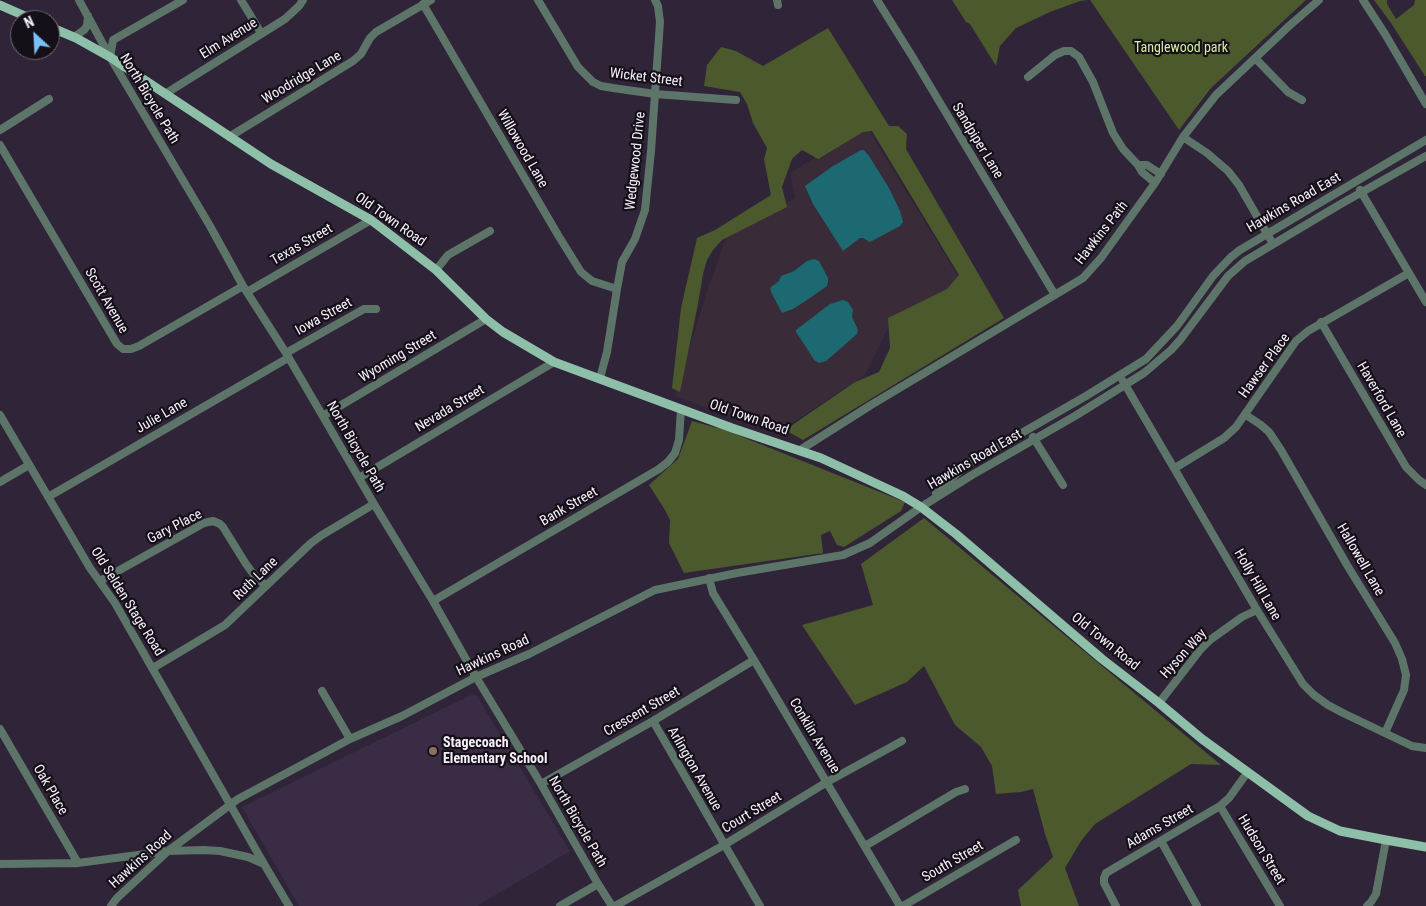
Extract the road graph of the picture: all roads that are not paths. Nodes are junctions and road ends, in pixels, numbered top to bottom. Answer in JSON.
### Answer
{"nodes":[{"id":1,"x":79,"y":0,"type":"edge"},
{"id":2,"x":183,"y":0,"type":"edge"},
{"id":3,"x":241,"y":0,"type":"edge"},
{"id":4,"x":303,"y":0,"type":"edge"},
{"id":5,"x":538,"y":0,"type":"edge"},
{"id":6,"x":655,"y":0,"type":"edge"},
{"id":7,"x":1319,"y":0,"type":"edge"},
{"id":8,"x":1363,"y":0,"type":"edge"},
{"id":9,"x":879,"y":1,"type":"edge"},
{"id":10,"x":427,"y":2,"type":"edge"},
{"id":11,"x":88,"y":16,"type":"junction"},
{"id":12,"x":60,"y":31,"type":"edge"},
{"id":13,"x":261,"y":33,"type":"junction"},
{"id":14,"x":74,"y":37,"type":"junction"},
{"id":15,"x":110,"y":57,"type":"junction"},
{"id":16,"x":1255,"y":58,"type":"junction"},
{"id":17,"x":1028,"y":77,"type":"dead end"},
{"id":18,"x":142,"y":79,"type":"junction"},
{"id":19,"x":130,"y":89,"type":"junction"},
{"id":20,"x":165,"y":94,"type":"junction"},
{"id":21,"x":655,"y":94,"type":"junction"},
{"id":22,"x":49,"y":99,"type":"dead end"},
{"id":23,"x":736,"y":100,"type":"dead end"},
{"id":24,"x":1302,"y":100,"type":"dead end"},
{"id":25,"x":1426,"y":104,"type":"edge"},
{"id":26,"x":0,"y":130,"type":"edge"},
{"id":27,"x":229,"y":137,"type":"junction"},
{"id":28,"x":1183,"y":137,"type":"junction"},
{"id":29,"x":1426,"y":140,"type":"edge"},
{"id":30,"x":0,"y":145,"type":"edge"},
{"id":31,"x":1426,"y":156,"type":"edge"},
{"id":32,"x":1138,"y":165,"type":"junction"},
{"id":33,"x":1161,"y":174,"type":"junction"},
{"id":34,"x":1356,"y":182,"type":"junction"},
{"id":35,"x":1155,"y":183,"type":"junction"},
{"id":36,"x":1362,"y":192,"type":"junction"},
{"id":37,"x":371,"y":220,"type":"junction"},
{"id":38,"x":490,"y":231,"type":"dead end"},
{"id":39,"x":1266,"y":234,"type":"junction"},
{"id":40,"x":1273,"y":244,"type":"junction"},
{"id":41,"x":436,"y":270,"type":"junction"},
{"id":42,"x":1409,"y":272,"type":"junction"},
{"id":43,"x":245,"y":289,"type":"junction"},
{"id":44,"x":617,"y":289,"type":"junction"},
{"id":45,"x":1055,"y":295,"type":"junction"},
{"id":46,"x":1426,"y":302,"type":"edge"},
{"id":47,"x":376,"y":309,"type":"dead end"},
{"id":48,"x":486,"y":319,"type":"junction"},
{"id":49,"x":1321,"y":322,"type":"junction"},
{"id":50,"x":287,"y":355,"type":"junction"},
{"id":51,"x":554,"y":362,"type":"junction"},
{"id":52,"x":1120,"y":376,"type":"junction"},
{"id":53,"x":600,"y":378,"type":"junction"},
{"id":54,"x":1126,"y":385,"type":"junction"},
{"id":55,"x":681,"y":409,"type":"junction"},
{"id":56,"x":0,"y":415,"type":"edge"},
{"id":57,"x":1246,"y":415,"type":"junction"},
{"id":58,"x":323,"y":416,"type":"junction"},
{"id":59,"x":1028,"y":429,"type":"junction"},
{"id":60,"x":1035,"y":440,"type":"junction"},
{"id":61,"x":800,"y":450,"type":"junction"},
{"id":62,"x":29,"y":465,"type":"junction"},
{"id":63,"x":1175,"y":468,"type":"junction"},
{"id":64,"x":359,"y":478,"type":"junction"},
{"id":65,"x":0,"y":482,"type":"edge"},
{"id":66,"x":1426,"y":484,"type":"edge"},
{"id":67,"x":1063,"y":485,"type":"dead end"},
{"id":68,"x":48,"y":497,"type":"junction"},
{"id":69,"x":374,"y":504,"type":"junction"},
{"id":70,"x":921,"y":506,"type":"junction"},
{"id":71,"x":709,"y":578,"type":"junction"},
{"id":72,"x":100,"y":581,"type":"junction"},
{"id":73,"x":266,"y":586,"type":"junction"},
{"id":74,"x":433,"y":601,"type":"junction"},
{"id":75,"x":1257,"y":610,"type":"junction"},
{"id":76,"x":754,"y":660,"type":"junction"},
{"id":77,"x":153,"y":668,"type":"junction"},
{"id":78,"x":476,"y":677,"type":"junction"},
{"id":79,"x":322,"y":691,"type":"dead end"},
{"id":80,"x":1159,"y":702,"type":"junction"},
{"id":81,"x":652,"y":721,"type":"junction"},
{"id":82,"x":0,"y":729,"type":"edge"},
{"id":83,"x":1385,"y":733,"type":"junction"},
{"id":84,"x":350,"y":739,"type":"junction"},
{"id":85,"x":902,"y":741,"type":"dead end"},
{"id":86,"x":1426,"y":748,"type":"edge"},
{"id":87,"x":1248,"y":773,"type":"junction"},
{"id":88,"x":827,"y":782,"type":"junction"},
{"id":89,"x":541,"y":784,"type":"junction"},
{"id":90,"x":965,"y":789,"type":"dead end"},
{"id":91,"x":231,"y":804,"type":"junction"},
{"id":92,"x":1220,"y":806,"type":"junction"},
{"id":93,"x":1016,"y":840,"type":"dead end"},
{"id":94,"x":1386,"y":840,"type":"junction"},
{"id":95,"x":1161,"y":841,"type":"junction"},
{"id":96,"x":724,"y":845,"type":"junction"},
{"id":97,"x":865,"y":846,"type":"junction"},
{"id":98,"x":1426,"y":847,"type":"edge"},
{"id":99,"x":168,"y":851,"type":"junction"},
{"id":100,"x":78,"y":863,"type":"junction"},
{"id":101,"x":0,"y":864,"type":"edge"},
{"id":102,"x":264,"y":864,"type":"junction"},
{"id":103,"x":598,"y":884,"type":"junction"},
{"id":104,"x":111,"y":906,"type":"edge"},
{"id":105,"x":290,"y":906,"type":"edge"},
{"id":106,"x":560,"y":906,"type":"edge"},
{"id":107,"x":613,"y":906,"type":"edge"},
{"id":108,"x":760,"y":906,"type":"edge"},
{"id":109,"x":902,"y":906,"type":"edge"},
{"id":110,"x":1116,"y":906,"type":"edge"},
{"id":111,"x":1197,"y":906,"type":"edge"},
{"id":112,"x":1280,"y":906,"type":"edge"},
{"id":113,"x":1366,"y":906,"type":"edge"}],
"edges":[{"from":1,"to":11,"type":"street","name":"North Bicycle Path"},
{"from":2,"to":15,"type":"street"},
{"from":3,"to":13,"type":"street"},
{"from":4,"to":13,"type":"street","name":"Elm Avenue"},
{"from":5,"to":21,"type":"street","name":"Wicket Street"},
{"from":6,"to":21,"type":"street","name":"Wedgewood Drive"},
{"from":7,"to":16,"type":"street","name":"Hawkins Path"},
{"from":8,"to":25,"type":"street"},
{"from":9,"to":45,"type":"street","name":"Sandpiper Lane"},
{"from":10,"to":27,"type":"street","name":"Woodridge Lane"},
{"from":10,"to":44,"type":"street","name":"Willowood Lane"},
{"from":11,"to":14,"type":"street"},
{"from":11,"to":15,"type":"street","name":"North Bicycle Path"},
{"from":12,"to":14,"type":"main road","name":"Old Town Road"},
{"from":13,"to":20,"type":"street","name":"Elm Avenue"},
{"from":14,"to":15,"type":"main road","name":"Old Town Road"},
{"from":15,"to":18,"type":"main road","name":"Old Town Road"},
{"from":15,"to":19,"type":"street","name":"North Bicycle Path"},
{"from":16,"to":24,"type":"street"},
{"from":16,"to":28,"type":"street","name":"Hawkins Path"},
{"from":17,"to":32,"type":"street"},
{"from":18,"to":19,"type":"street"},
{"from":18,"to":20,"type":"main road","name":"Old Town Road"},
{"from":19,"to":43,"type":"street","name":"North Bicycle Path"},
{"from":20,"to":27,"type":"main road","name":"Old Town Road"},
{"from":21,"to":23,"type":"street","name":"Wicket Street"},
{"from":21,"to":44,"type":"street","name":"Wedgewood Drive"},
{"from":22,"to":26,"type":"street"},
{"from":27,"to":37,"type":"main road","name":"Old Town Road"},
{"from":28,"to":33,"type":"street","name":"Hawkins Path"},
{"from":28,"to":39,"type":"street"},
{"from":29,"to":34,"type":"street","name":"Hawkins Road East"},
{"from":30,"to":43,"type":"street","name":"Scott Avenue"},
{"from":31,"to":36,"type":"street","name":"Hawkins Road East"},
{"from":32,"to":33,"type":"street"},
{"from":32,"to":35,"type":"street"},
{"from":33,"to":35,"type":"street","name":"Hawkins Path"},
{"from":34,"to":36,"type":"street"},
{"from":34,"to":39,"type":"street","name":"Hawkins Road East"},
{"from":35,"to":45,"type":"street","name":"Hawkins Path"},
{"from":36,"to":40,"type":"street","name":"Hawkins Road East"},
{"from":36,"to":42,"type":"street"},
{"from":37,"to":41,"type":"main road","name":"Old Town Road"},
{"from":37,"to":43,"type":"street","name":"Texas Street"},
{"from":38,"to":41,"type":"street"},
{"from":39,"to":40,"type":"street"},
{"from":39,"to":52,"type":"street","name":"Hawkins Road East"},
{"from":40,"to":54,"type":"street","name":"Hawkins Road East"},
{"from":41,"to":48,"type":"main road","name":"Old Town Road"},
{"from":42,"to":46,"type":"street"},
{"from":42,"to":49,"type":"street","name":"Hawser Place"},
{"from":43,"to":50,"type":"street","name":"North Bicycle Path"},
{"from":44,"to":53,"type":"street","name":"Wedgewood Drive"},
{"from":45,"to":61,"type":"street","name":"Hawkins Path"},
{"from":47,"to":50,"type":"street","name":"Iowa Street"},
{"from":48,"to":51,"type":"main road","name":"Old Town Road"},
{"from":48,"to":58,"type":"street","name":"Wyoming Street"},
{"from":49,"to":57,"type":"street","name":"Hawser Place"},
{"from":49,"to":66,"type":"street","name":"Haverford Lane"},
{"from":50,"to":58,"type":"street","name":"North Bicycle Path"},
{"from":50,"to":68,"type":"street","name":"Julie Lane"},
{"from":51,"to":53,"type":"main road","name":"Old Town Road"},
{"from":51,"to":64,"type":"street","name":"Nevada Street"},
{"from":52,"to":54,"type":"street","name":"Holly Hill Lane"},
{"from":52,"to":59,"type":"street","name":"Hawkins Road East"},
{"from":53,"to":55,"type":"main road","name":"Old Town Road"},
{"from":54,"to":60,"type":"street","name":"Hawkins Road East"},
{"from":54,"to":63,"type":"street","name":"Holly Hill Lane"},
{"from":55,"to":61,"type":"main road","name":"Old Town Road"},
{"from":55,"to":74,"type":"street","name":"Bank Street"},
{"from":56,"to":62,"type":"street","name":"Old Selden Stage Road"},
{"from":57,"to":63,"type":"street","name":"Hawser Place"},
{"from":57,"to":83,"type":"street","name":"Hallowell Lane"},
{"from":58,"to":64,"type":"street","name":"North Bicycle Path"},
{"from":59,"to":60,"type":"street"},
{"from":59,"to":70,"type":"street","name":"Hawkins Road East"},
{"from":60,"to":67,"type":"street"},
{"from":60,"to":70,"type":"street","name":"Hawkins Road East"},
{"from":61,"to":70,"type":"main road","name":"Old Town Road"},
{"from":62,"to":65,"type":"street"},
{"from":62,"to":68,"type":"street","name":"Old Selden Stage Road"},
{"from":63,"to":75,"type":"street","name":"Holly Hill Lane"},
{"from":64,"to":69,"type":"street","name":"North Bicycle Path"},
{"from":68,"to":72,"type":"street","name":"Old Selden Stage Road"},
{"from":69,"to":73,"type":"street","name":"Ruth Lane"},
{"from":69,"to":74,"type":"street","name":"North Bicycle Path"},
{"from":70,"to":71,"type":"street","name":"Hawkins Road"},
{"from":70,"to":80,"type":"main road","name":"Old Town Road"},
{"from":71,"to":76,"type":"street","name":"Conklin Avenue"},
{"from":71,"to":78,"type":"street","name":"Hawkins Road"},
{"from":72,"to":73,"type":"street","name":"Gary Place"},
{"from":72,"to":77,"type":"street","name":"Old Selden Stage Road"},
{"from":73,"to":77,"type":"street","name":"Ruth Lane"},
{"from":74,"to":78,"type":"street","name":"North Bicycle Path"},
{"from":75,"to":80,"type":"street","name":"Hyson Way"},
{"from":75,"to":83,"type":"street","name":"Holly Hill Lane"},
{"from":76,"to":81,"type":"street","name":"Crescent Street"},
{"from":76,"to":88,"type":"street","name":"Conklin Avenue"},
{"from":77,"to":91,"type":"street","name":"Old Selden Stage Road"},
{"from":78,"to":84,"type":"street","name":"Hawkins Road"},
{"from":78,"to":89,"type":"street","name":"North Bicycle Path"},
{"from":79,"to":84,"type":"street"},
{"from":80,"to":87,"type":"main road","name":"Old Town Road"},
{"from":81,"to":89,"type":"street","name":"Crescent Street"},
{"from":81,"to":96,"type":"street","name":"Arlington Avenue"},
{"from":82,"to":100,"type":"street","name":"Oak Place"},
{"from":83,"to":86,"type":"street","name":"Holly Hill Lane"},
{"from":84,"to":91,"type":"street","name":"Hawkins Road"},
{"from":85,"to":88,"type":"street","name":"Court Street"},
{"from":87,"to":92,"type":"street","name":"Adams Street"},
{"from":87,"to":94,"type":"main road","name":"Old Town Road"},
{"from":88,"to":96,"type":"street","name":"Court Street"},
{"from":88,"to":97,"type":"street","name":"Conklin Avenue"},
{"from":89,"to":103,"type":"street","name":"North Bicycle Path"},
{"from":90,"to":97,"type":"street"},
{"from":91,"to":99,"type":"street","name":"Hawkins Road"},
{"from":91,"to":102,"type":"street","name":"Old Selden Stage Road"},
{"from":92,"to":95,"type":"street","name":"Adams Street"},
{"from":92,"to":112,"type":"street","name":"Hudson Street"},
{"from":93,"to":109,"type":"street","name":"South Street"},
{"from":94,"to":98,"type":"main road","name":"Old Town Road"},
{"from":94,"to":113,"type":"street"},
{"from":95,"to":110,"type":"street","name":"Adams Street"},
{"from":95,"to":111,"type":"street"},
{"from":96,"to":107,"type":"street","name":"Court Street"},
{"from":96,"to":108,"type":"street","name":"Arlington Avenue"},
{"from":97,"to":109,"type":"street","name":"Conklin Avenue"},
{"from":99,"to":100,"type":"street"},
{"from":99,"to":102,"type":"street"},
{"from":99,"to":104,"type":"street","name":"Hawkins Road"},
{"from":100,"to":101,"type":"street"},
{"from":102,"to":105,"type":"street","name":"Old Selden Stage Road"},
{"from":103,"to":106,"type":"street"},
{"from":103,"to":107,"type":"street","name":"North Bicycle Path"}]}
